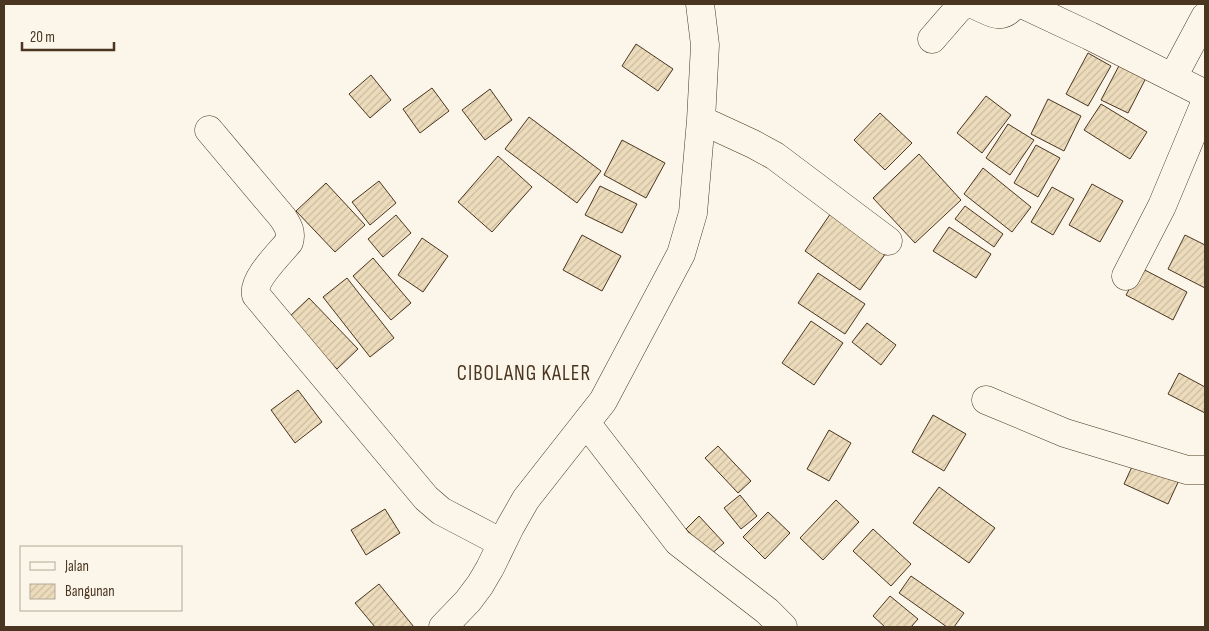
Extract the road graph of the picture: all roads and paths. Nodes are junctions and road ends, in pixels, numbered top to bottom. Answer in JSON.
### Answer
{"nodes":[{"id":1,"x":700,"y":4,"type":"edge"},
{"id":2,"x":965,"y":4,"type":"edge"},
{"id":3,"x":971,"y":4,"type":"edge"},
{"id":4,"x":1015,"y":4,"type":"edge"},
{"id":5,"x":1022,"y":4,"type":"edge"},
{"id":6,"x":1205,"y":17,"type":"edge"},
{"id":7,"x":932,"y":39,"type":"dead end"},
{"id":8,"x":1173,"y":77,"type":"junction"},
{"id":9,"x":1205,"y":94,"type":"edge"},
{"id":10,"x":1205,"y":103,"type":"edge"},
{"id":11,"x":701,"y":120,"type":"junction"},
{"id":12,"x":209,"y":130,"type":"dead end"},
{"id":13,"x":888,"y":241,"type":"dead end"},
{"id":14,"x":1126,"y":276,"type":"dead end"},
{"id":15,"x":986,"y":400,"type":"dead end"},
{"id":16,"x":586,"y":424,"type":"junction"},
{"id":17,"x":1205,"y":470,"type":"edge"},
{"id":18,"x":502,"y":543,"type":"junction"},
{"id":19,"x":443,"y":627,"type":"edge"},
{"id":20,"x":783,"y":627,"type":"edge"}],
"edges":[{"from":1,"to":11,"type":"street"},
{"from":2,"to":7,"type":"street"},
{"from":3,"to":4,"type":"street"},
{"from":5,"to":8,"type":"street"},
{"from":6,"to":8,"type":"street"},
{"from":8,"to":9,"type":"street"},
{"from":10,"to":14,"type":"street"},
{"from":11,"to":13,"type":"street"},
{"from":11,"to":16,"type":"street"},
{"from":12,"to":18,"type":"street"},
{"from":15,"to":17,"type":"street"},
{"from":16,"to":18,"type":"street"},
{"from":16,"to":20,"type":"street"},
{"from":18,"to":19,"type":"street"}]}
